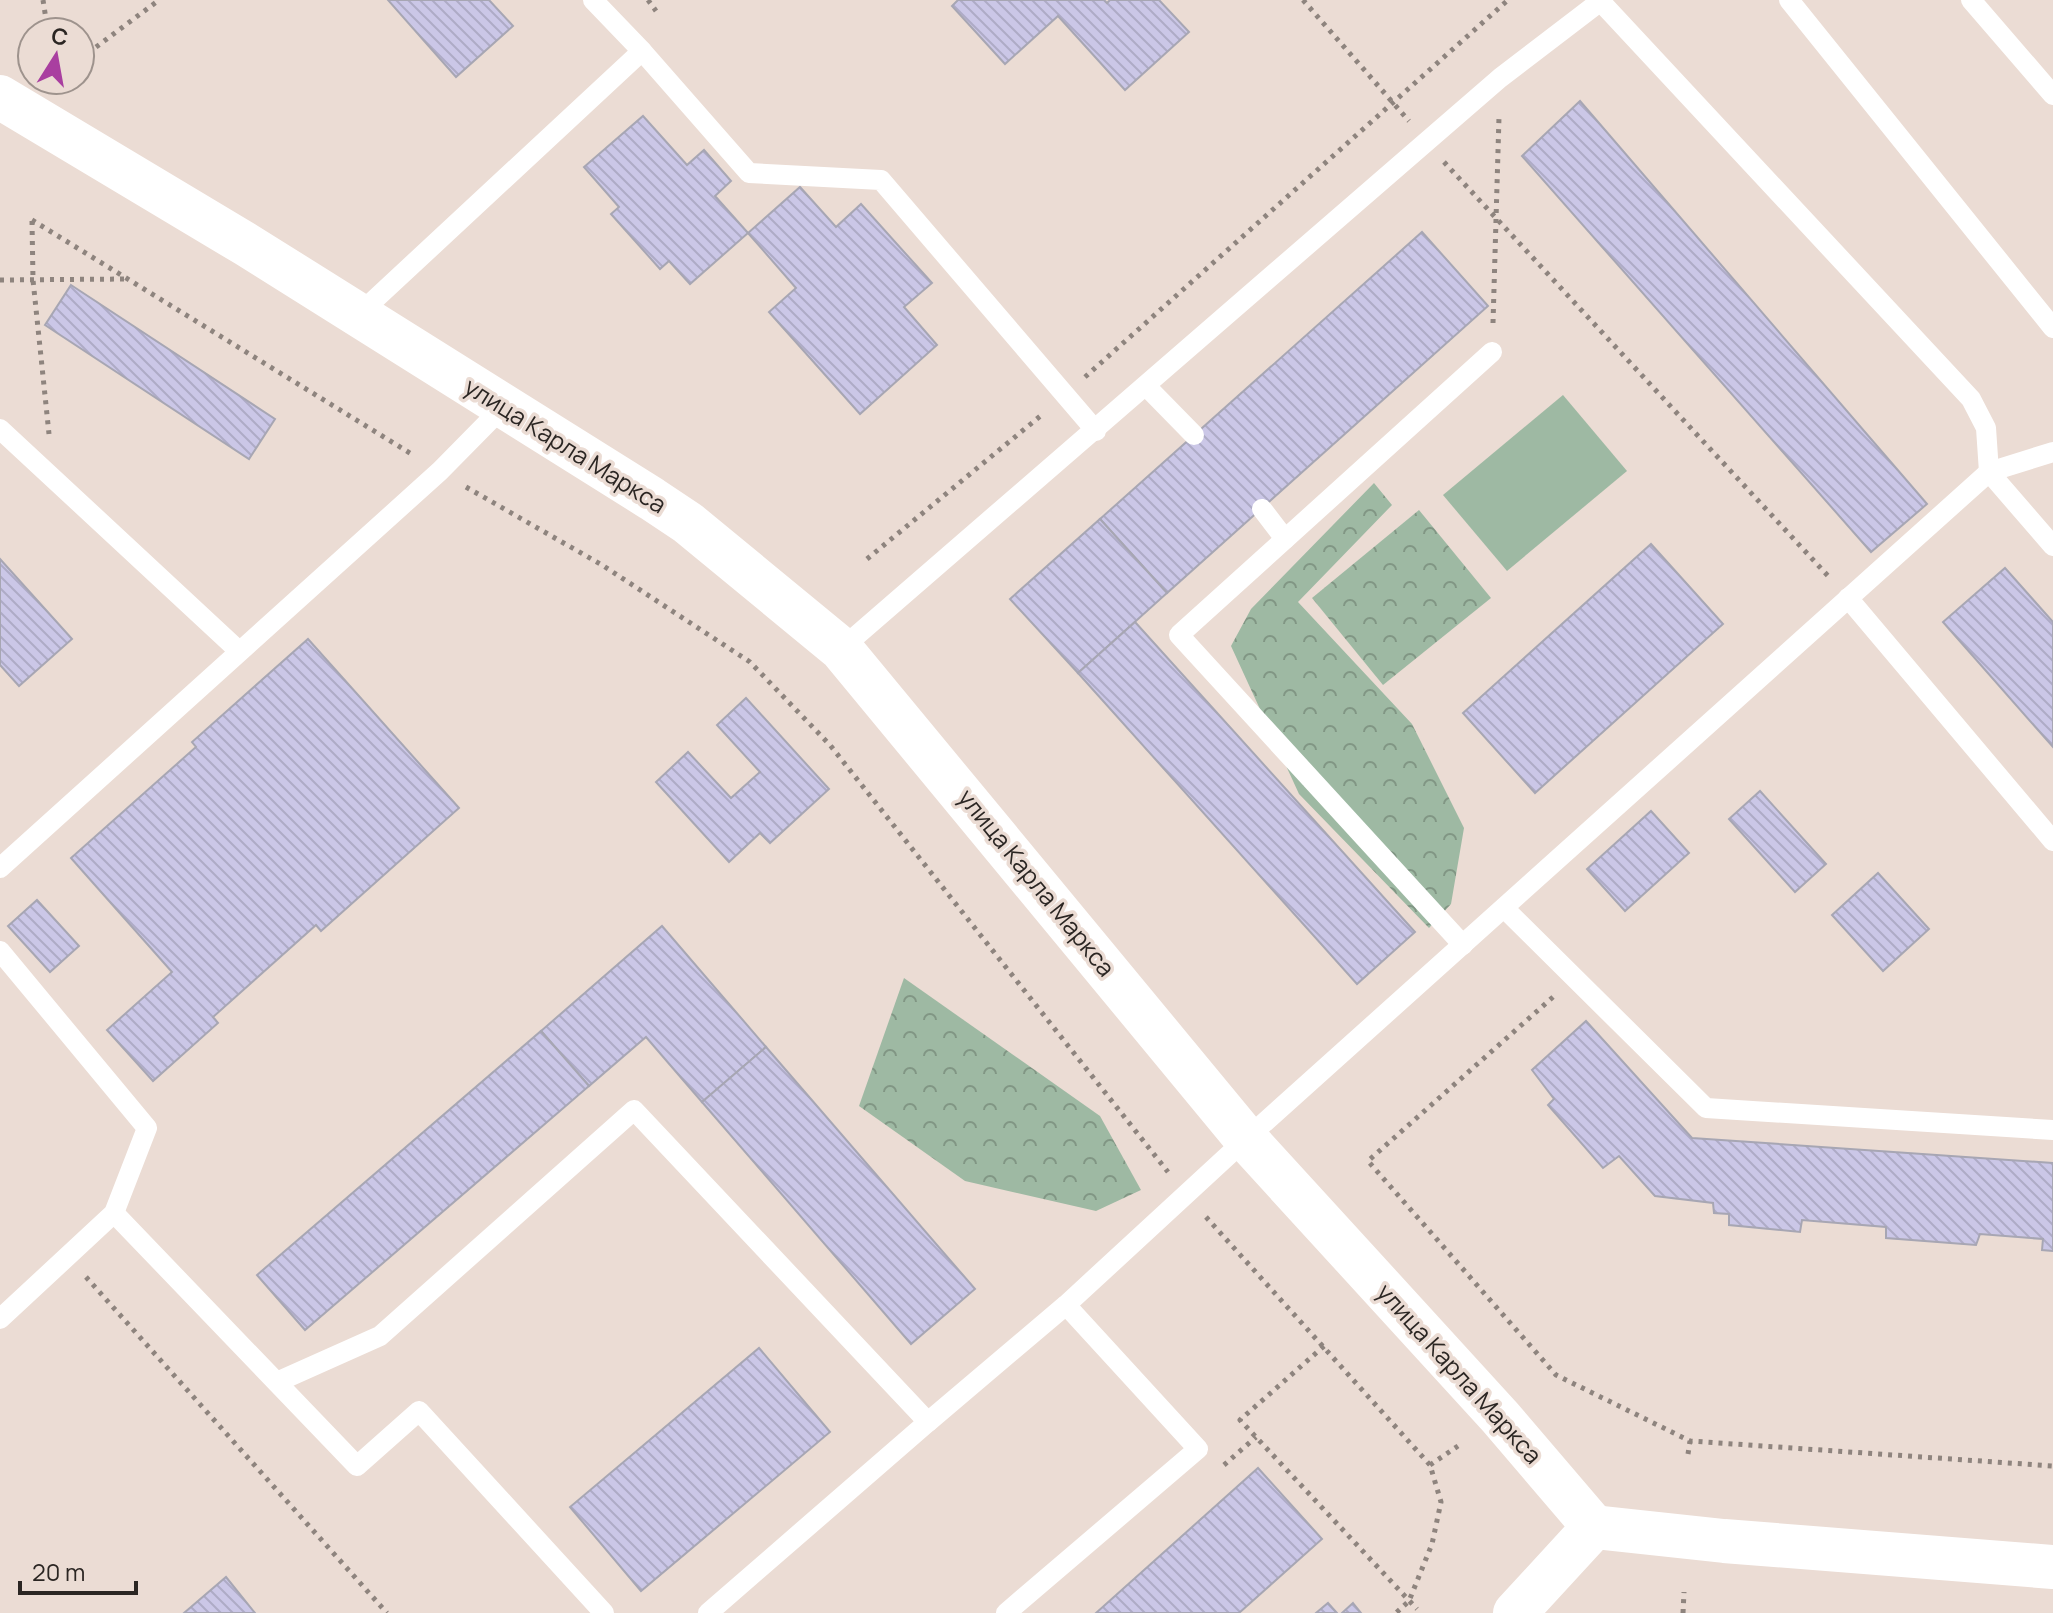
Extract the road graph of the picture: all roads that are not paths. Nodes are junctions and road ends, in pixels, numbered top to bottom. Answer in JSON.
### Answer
{"nodes":[{"id":1,"x":593,"y":0,"type":"edge"},
{"id":2,"x":1789,"y":0,"type":"edge"},
{"id":3,"x":1971,"y":0,"type":"edge"},
{"id":4,"x":1601,"y":1,"type":"edge"},
{"id":5,"x":642,"y":51,"type":"junction"},
{"id":6,"x":2053,"y":95,"type":"edge"},
{"id":7,"x":0,"y":97,"type":"edge"},
{"id":8,"x":358,"y":315,"type":"junction"},
{"id":9,"x":2053,"y":328,"type":"edge"},
{"id":10,"x":1492,"y":352,"type":"road end"},
{"id":11,"x":1146,"y":386,"type":"junction"},
{"id":12,"x":503,"y":407,"type":"junction"},
{"id":13,"x":0,"y":429,"type":"edge"},
{"id":14,"x":1096,"y":431,"type":"junction"},
{"id":15,"x":1194,"y":435,"type":"dead end"},
{"id":16,"x":2053,"y":452,"type":"edge"},
{"id":17,"x":1989,"y":472,"type":"junction"},
{"id":18,"x":1262,"y":509,"type":"dead end"},
{"id":19,"x":1285,"y":539,"type":"junction"},
{"id":20,"x":2053,"y":546,"type":"edge"},
{"id":21,"x":1848,"y":598,"type":"junction"},
{"id":22,"x":841,"y":649,"type":"junction"},
{"id":23,"x":239,"y":651,"type":"junction"},
{"id":24,"x":2053,"y":841,"type":"edge"},
{"id":25,"x":0,"y":868,"type":"edge"},
{"id":26,"x":1504,"y":908,"type":"junction"},
{"id":27,"x":1463,"y":945,"type":"junction"},
{"id":28,"x":0,"y":951,"type":"edge"},
{"id":29,"x":2053,"y":1130,"type":"edge"},
{"id":30,"x":1246,"y":1139,"type":"junction"},
{"id":31,"x":114,"y":1213,"type":"junction"},
{"id":32,"x":1066,"y":1305,"type":"junction"},
{"id":33,"x":0,"y":1319,"type":"edge"},
{"id":34,"x":277,"y":1382,"type":"junction"},
{"id":35,"x":928,"y":1422,"type":"junction"},
{"id":36,"x":1594,"y":1527,"type":"junction"},
{"id":37,"x":2053,"y":1567,"type":"edge"},
{"id":38,"x":604,"y":1613,"type":"edge"},
{"id":39,"x":708,"y":1613,"type":"edge"},
{"id":40,"x":1006,"y":1613,"type":"edge"},
{"id":41,"x":1515,"y":1613,"type":"edge"}],
"edges":[{"from":1,"to":5,"type":"lane"},
{"from":2,"to":9,"type":"lane"},
{"from":3,"to":6,"type":"lane"},
{"from":4,"to":11,"type":"lane"},
{"from":4,"to":17,"type":"lane"},
{"from":5,"to":8,"type":"lane"},
{"from":5,"to":14,"type":"lane"},
{"from":7,"to":8,"type":"street","name":"улица Карла Маркса"},
{"from":8,"to":12,"type":"street","name":"улица Карла Маркса"},
{"from":10,"to":19,"type":"lane"},
{"from":11,"to":14,"type":"lane"},
{"from":11,"to":15,"type":"lane"},
{"from":12,"to":22,"type":"street","name":"улица Карла Маркса"},
{"from":12,"to":23,"type":"lane"},
{"from":13,"to":23,"type":"lane"},
{"from":14,"to":22,"type":"lane"},
{"from":16,"to":17,"type":"lane"},
{"from":17,"to":20,"type":"lane"},
{"from":17,"to":21,"type":"lane"},
{"from":18,"to":19,"type":"lane"},
{"from":19,"to":27,"type":"lane"},
{"from":21,"to":24,"type":"lane"},
{"from":21,"to":26,"type":"lane"},
{"from":22,"to":30,"type":"street","name":"улица Карла Маркса"},
{"from":23,"to":25,"type":"lane"},
{"from":26,"to":27,"type":"lane"},
{"from":26,"to":29,"type":"lane"},
{"from":27,"to":30,"type":"lane"},
{"from":28,"to":31,"type":"lane"},
{"from":30,"to":32,"type":"lane"},
{"from":30,"to":36,"type":"street","name":"улица Карла Маркса"},
{"from":31,"to":33,"type":"lane"},
{"from":31,"to":34,"type":"lane"},
{"from":32,"to":35,"type":"lane"},
{"from":32,"to":40,"type":"lane"},
{"from":34,"to":35,"type":"lane"},
{"from":34,"to":38,"type":"lane"},
{"from":35,"to":39,"type":"lane"},
{"from":36,"to":37,"type":"street"},
{"from":36,"to":41,"type":"street"}]}
